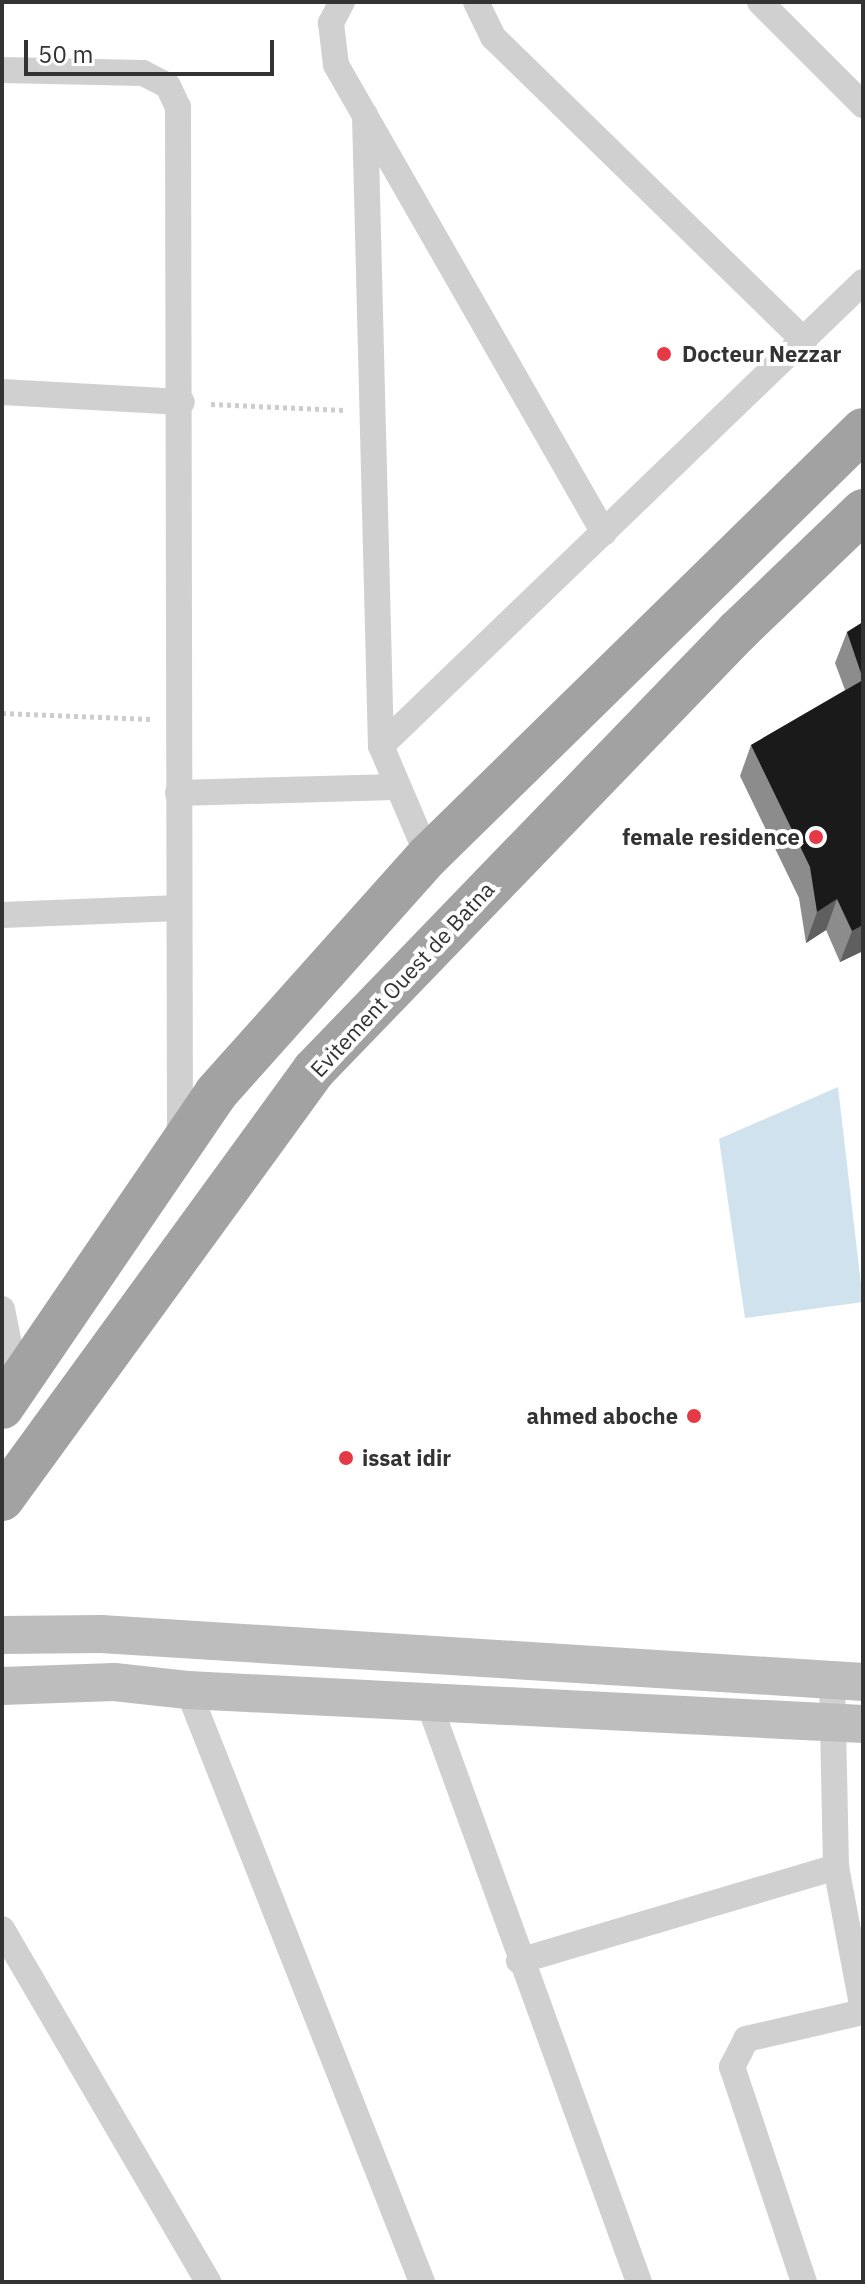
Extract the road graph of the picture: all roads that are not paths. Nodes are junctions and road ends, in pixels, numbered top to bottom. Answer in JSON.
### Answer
{"nodes":[{"id":1,"x":342,"y":2,"type":"edge"},
{"id":2,"x":476,"y":2,"type":"edge"},
{"id":3,"x":760,"y":2,"type":"edge"},
{"id":4,"x":2,"y":70,"type":"edge"},
{"id":5,"x":863,"y":105,"type":"edge"},
{"id":6,"x":365,"y":115,"type":"junction"},
{"id":7,"x":863,"y":282,"type":"edge"},
{"id":8,"x":804,"y":341,"type":"junction"},
{"id":9,"x":2,"y":392,"type":"edge"},
{"id":10,"x":182,"y":402,"type":"junction"},
{"id":11,"x":863,"y":430,"type":"edge"},
{"id":12,"x":862,"y":513,"type":"edge"},
{"id":13,"x":604,"y":533,"type":"junction"},
{"id":14,"x":381,"y":746,"type":"junction"},
{"id":15,"x":396,"y":787,"type":"junction"},
{"id":16,"x":178,"y":793,"type":"junction"},
{"id":17,"x":428,"y":856,"type":"junction"},
{"id":18,"x":179,"y":908,"type":"junction"},
{"id":19,"x":2,"y":915,"type":"edge"},
{"id":20,"x":180,"y":1151,"type":"junction"},
{"id":21,"x":2,"y":1309,"type":"edge"},
{"id":22,"x":9,"y":1396,"type":"edge"},
{"id":23,"x":2,"y":1499,"type":"edge"},
{"id":24,"x":2,"y":1635,"type":"edge"},
{"id":25,"x":847,"y":1681,"type":"edge"},
{"id":26,"x":2,"y":1686,"type":"edge"},
{"id":27,"x":188,"y":1690,"type":"junction"},
{"id":28,"x":428,"y":1701,"type":"junction"},
{"id":29,"x":847,"y":1723,"type":"edge"},
{"id":30,"x":836,"y":1867,"type":"junction"},
{"id":31,"x":852,"y":1914,"type":"edge"},
{"id":32,"x":2,"y":1929,"type":"edge"},
{"id":33,"x":519,"y":1961,"type":"junction"},
{"id":34,"x":863,"y":2011,"type":"edge"},
{"id":35,"x":208,"y":2282,"type":"edge"},
{"id":36,"x":422,"y":2282,"type":"edge"},
{"id":37,"x":639,"y":2282,"type":"edge"},
{"id":38,"x":804,"y":2282,"type":"edge"}],
"edges":[{"from":1,"to":6,"type":"street"},
{"from":2,"to":8,"type":"street"},
{"from":3,"to":5,"type":"street"},
{"from":4,"to":10,"type":"street"},
{"from":6,"to":13,"type":"street"},
{"from":6,"to":14,"type":"street"},
{"from":7,"to":8,"type":"street"},
{"from":8,"to":13,"type":"street"},
{"from":9,"to":10,"type":"street"},
{"from":10,"to":16,"type":"street"},
{"from":11,"to":17,"type":"highway"},
{"from":12,"to":23,"type":"highway","name":"Evitement Ouest de Batna"},
{"from":13,"to":14,"type":"street"},
{"from":14,"to":15,"type":"street"},
{"from":15,"to":16,"type":"street"},
{"from":15,"to":17,"type":"street"},
{"from":16,"to":18,"type":"street"},
{"from":17,"to":20,"type":"highway"},
{"from":18,"to":19,"type":"street"},
{"from":18,"to":20,"type":"street"},
{"from":20,"to":22,"type":"highway"},
{"from":21,"to":22,"type":"street"},
{"from":24,"to":25,"type":"main road"},
{"from":25,"to":29,"type":"street"},
{"from":26,"to":27,"type":"main road"},
{"from":27,"to":28,"type":"main road"},
{"from":27,"to":36,"type":"street"},
{"from":28,"to":29,"type":"main road"},
{"from":28,"to":33,"type":"street"},
{"from":29,"to":30,"type":"street"},
{"from":30,"to":31,"type":"street"},
{"from":30,"to":33,"type":"street"},
{"from":31,"to":34,"type":"street"},
{"from":32,"to":35,"type":"street"},
{"from":33,"to":37,"type":"street"},
{"from":34,"to":38,"type":"street"}]}
